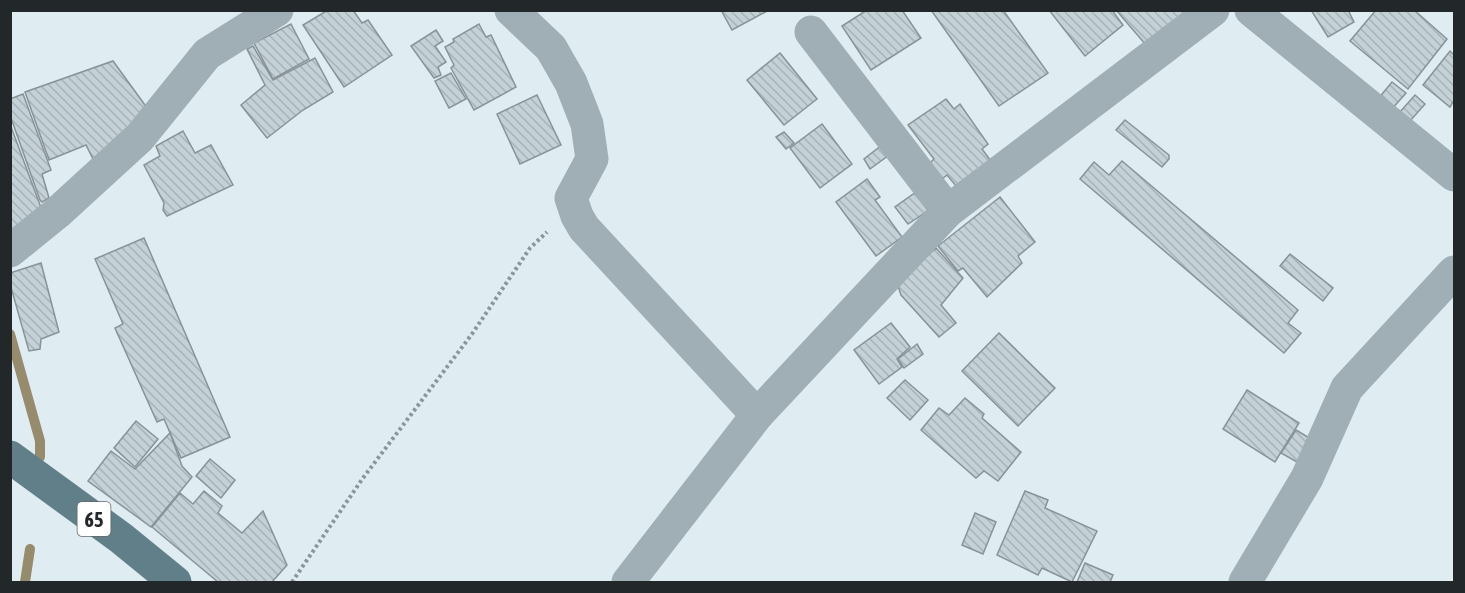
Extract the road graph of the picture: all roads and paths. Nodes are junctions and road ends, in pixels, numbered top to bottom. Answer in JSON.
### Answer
{"nodes":[{"id":1,"x":277,"y":10,"type":"edge"},
{"id":2,"x":511,"y":10,"type":"edge"},
{"id":3,"x":1213,"y":10,"type":"edge"},
{"id":4,"x":1251,"y":10,"type":"edge"},
{"id":5,"x":812,"y":32,"type":"dead end"},
{"id":6,"x":1455,"y":175,"type":"edge"},
{"id":7,"x":948,"y":212,"type":"junction"},
{"id":8,"x":577,"y":216,"type":"junction"},
{"id":9,"x":10,"y":251,"type":"edge"},
{"id":10,"x":1455,"y":272,"type":"edge"},
{"id":11,"x":757,"y":415,"type":"junction"},
{"id":12,"x":10,"y":457,"type":"edge"},
{"id":13,"x":175,"y":582,"type":"edge"},
{"id":14,"x":292,"y":582,"type":"edge"},
{"id":15,"x":628,"y":582,"type":"edge"},
{"id":16,"x":1245,"y":582,"type":"edge"}],
"edges":[{"from":1,"to":9,"type":"street"},
{"from":2,"to":8,"type":"street"},
{"from":3,"to":7,"type":"street"},
{"from":4,"to":6,"type":"street"},
{"from":5,"to":7,"type":"street"},
{"from":7,"to":11,"type":"street"},
{"from":8,"to":11,"type":"street"},
{"from":8,"to":14,"type":"path"},
{"from":10,"to":16,"type":"street"},
{"from":11,"to":15,"type":"street"},
{"from":12,"to":13,"type":"main road","number":"65"}]}
